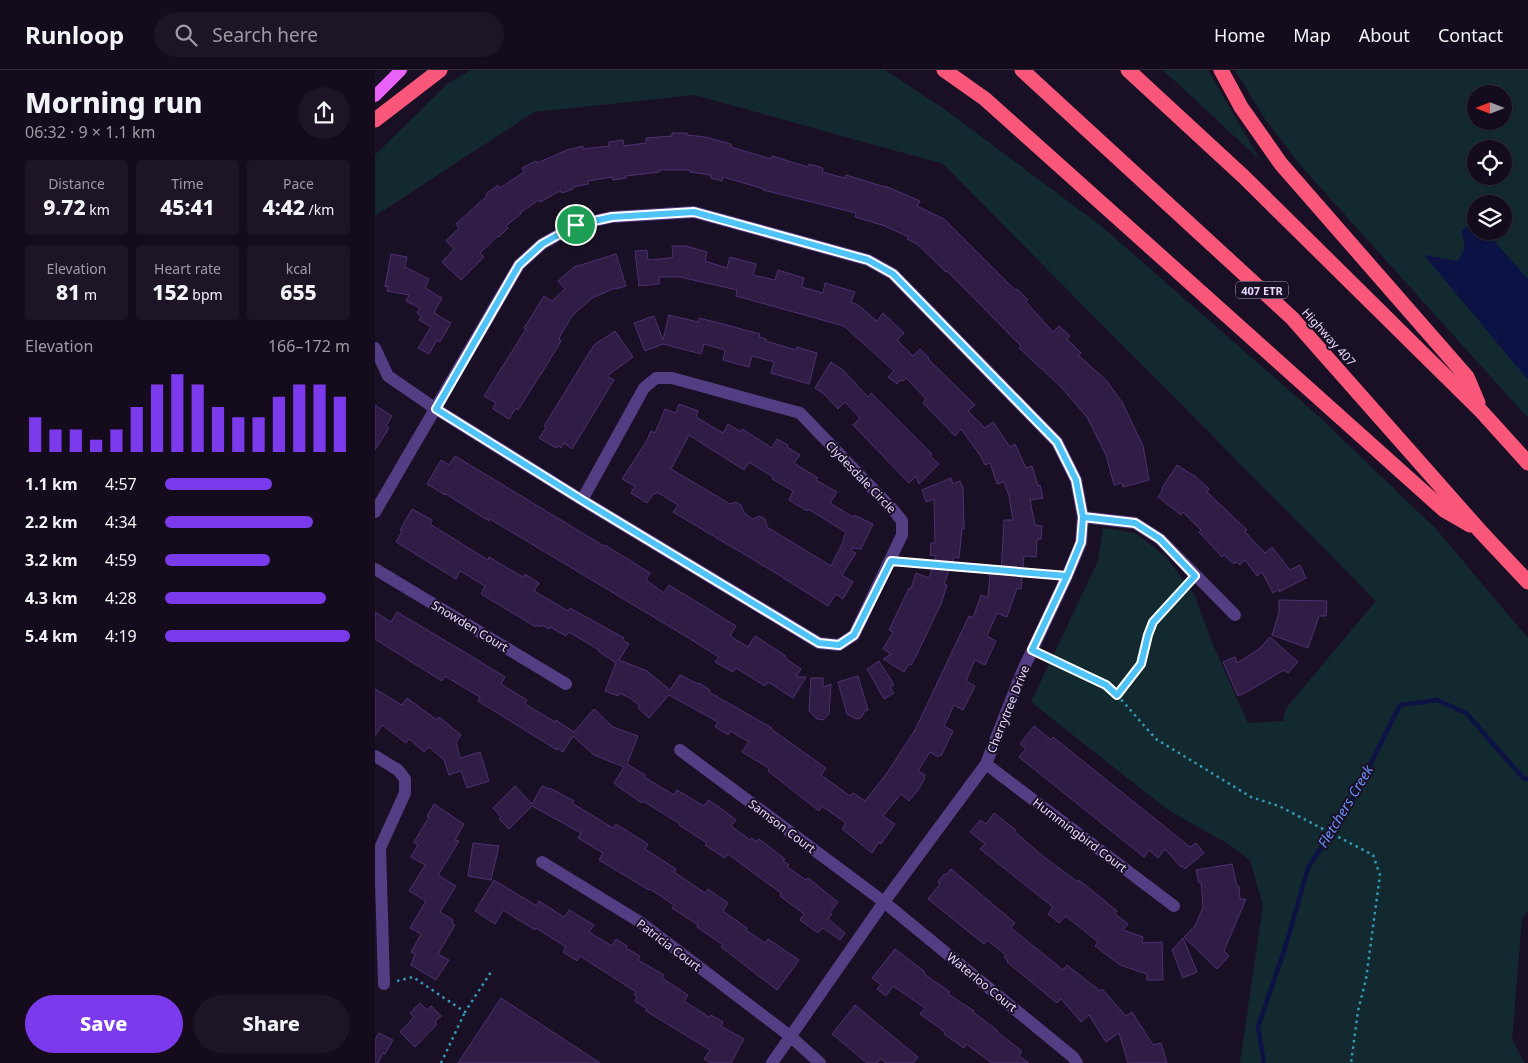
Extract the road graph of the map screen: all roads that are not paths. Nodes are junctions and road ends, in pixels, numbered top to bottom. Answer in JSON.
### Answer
{"nodes":[{"id":1,"x":401,"y":70,"type":"edge"},
{"id":2,"x":440,"y":70,"type":"edge"},
{"id":3,"x":944,"y":70,"type":"edge"},
{"id":4,"x":1022,"y":70,"type":"edge"},
{"id":5,"x":1128,"y":70,"type":"edge"},
{"id":6,"x":1221,"y":70,"type":"edge"},
{"id":7,"x":375,"y":96,"type":"edge"},
{"id":8,"x":375,"y":120,"type":"edge"},
{"id":9,"x":375,"y":348,"type":"edge"},
{"id":10,"x":436,"y":409,"type":"junction"},
{"id":11,"x":1482,"y":412,"type":"junction"},
{"id":12,"x":1528,"y":464,"type":"edge"},
{"id":13,"x":582,"y":500,"type":"junction"},
{"id":14,"x":375,"y":512,"type":"edge"},
{"id":15,"x":1083,"y":517,"type":"junction"},
{"id":16,"x":1481,"y":532,"type":"junction"},
{"id":17,"x":375,"y":569,"type":"edge"},
{"id":18,"x":1528,"y":582,"type":"edge"},
{"id":19,"x":1235,"y":616,"type":"dead end"},
{"id":20,"x":566,"y":684,"type":"dead end"},
{"id":21,"x":680,"y":750,"type":"dead end"},
{"id":22,"x":375,"y":756,"type":"edge"},
{"id":23,"x":986,"y":764,"type":"junction"},
{"id":24,"x":542,"y":862,"type":"dead end"},
{"id":25,"x":885,"y":902,"type":"junction"},
{"id":26,"x":1174,"y":906,"type":"dead end"},
{"id":27,"x":384,"y":984,"type":"road end"},
{"id":28,"x":790,"y":1036,"type":"junction"},
{"id":29,"x":772,"y":1063,"type":"edge"},
{"id":30,"x":820,"y":1063,"type":"edge"},
{"id":31,"x":1077,"y":1063,"type":"edge"}],
"edges":[{"from":1,"to":7,"type":"main road"},
{"from":2,"to":8,"type":"highway"},
{"from":3,"to":16,"type":"highway"},
{"from":4,"to":16,"type":"highway","name":"Highway 407","number":"407 ETR"},
{"from":5,"to":11,"type":"highway"},
{"from":6,"to":11,"type":"highway"},
{"from":9,"to":10,"type":"street","name":"Clydesdale Circle"},
{"from":10,"to":13,"type":"street","name":"Clydesdale Circle"},
{"from":10,"to":14,"type":"street","name":"Cherrytree Drive"},
{"from":10,"to":15,"type":"street","name":"Cherrytree Drive"},
{"from":11,"to":12,"type":"highway"},
{"from":13,"to":13,"type":"street","name":"Clydesdale Circle"},
{"from":15,"to":19,"type":"street"},
{"from":15,"to":23,"type":"street","name":"Cherrytree Drive"},
{"from":16,"to":18,"type":"highway","name":"Highway 407","number":"407 ETR"},
{"from":17,"to":20,"type":"street","name":"Snowden Court"},
{"from":21,"to":25,"type":"street","name":"Samson Court"},
{"from":22,"to":27,"type":"street"},
{"from":23,"to":25,"type":"street","name":"Cherrytree Drive"},
{"from":23,"to":26,"type":"street","name":"Hummingbird Court"},
{"from":24,"to":28,"type":"street","name":"Patricia Court"},
{"from":25,"to":28,"type":"street","name":"Cherrytree Drive"},
{"from":25,"to":31,"type":"street","name":"Waterloo Court"},
{"from":28,"to":29,"type":"street","name":"Cherrytree Drive"},
{"from":28,"to":30,"type":"street","name":"Patricia Court"}]}
